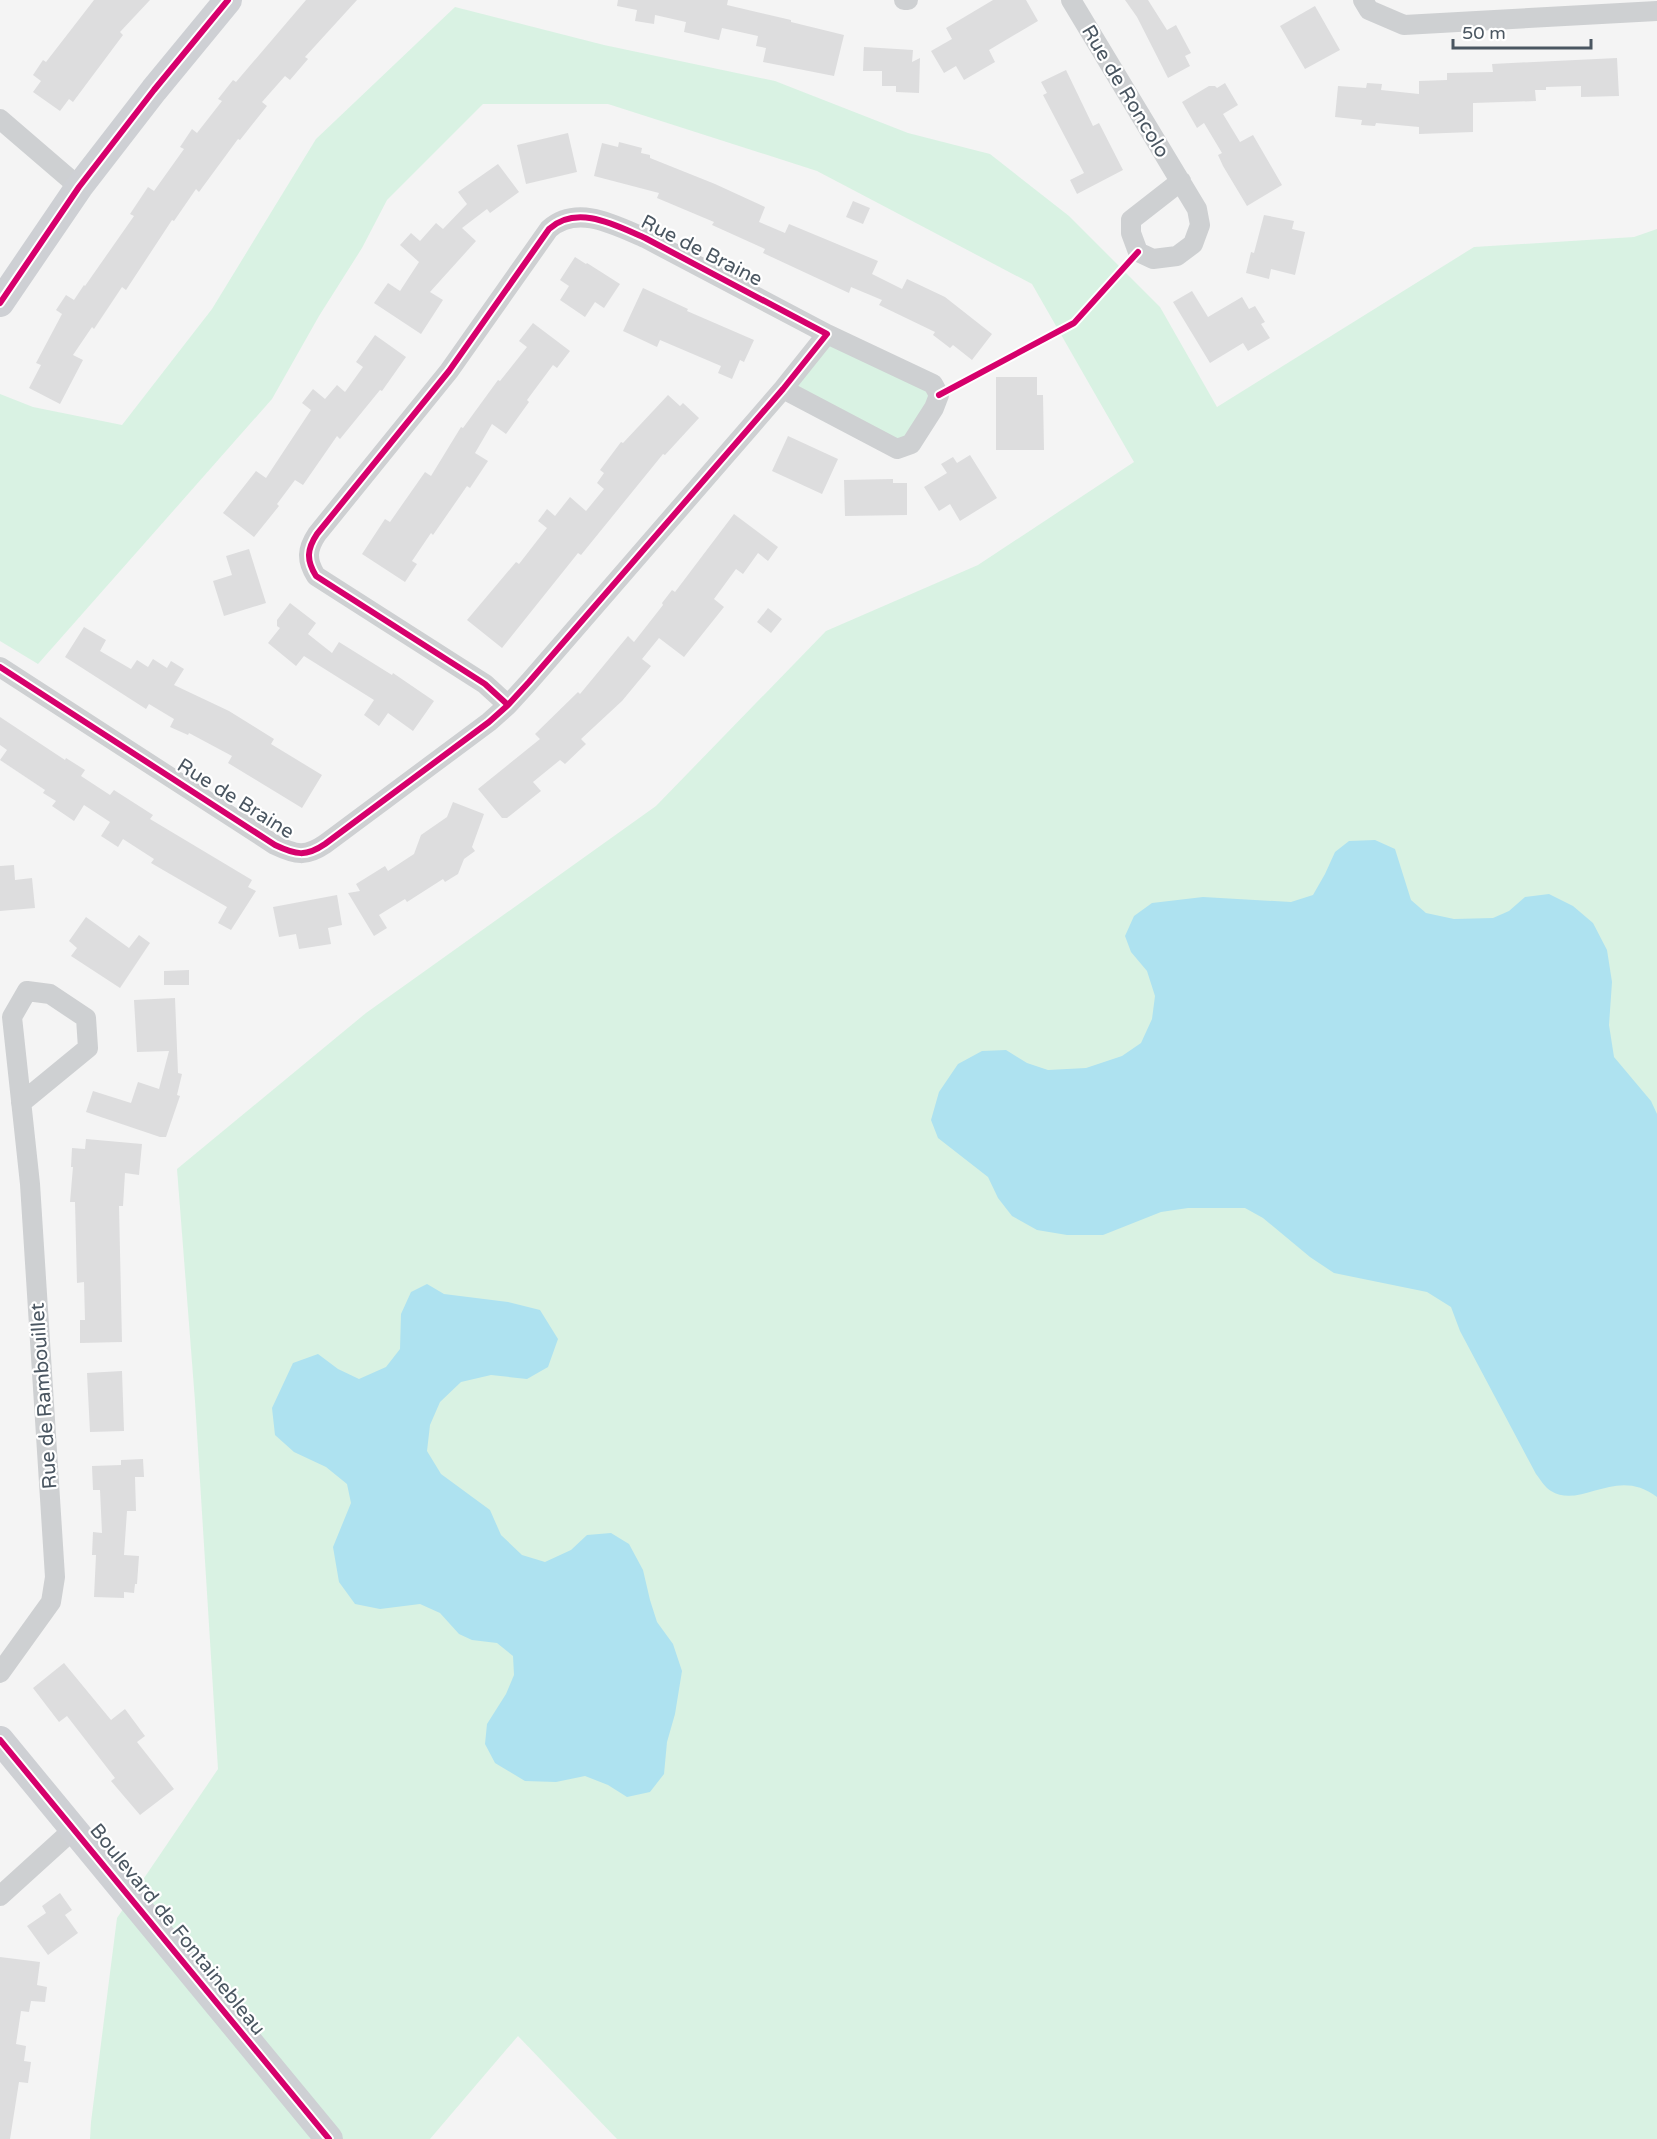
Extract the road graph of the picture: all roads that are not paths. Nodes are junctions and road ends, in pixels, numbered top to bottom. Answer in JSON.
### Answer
{"nodes":[{"id":1,"x":228,"y":0,"type":"edge"},
{"id":2,"x":1071,"y":0,"type":"edge"},
{"id":3,"x":1363,"y":0,"type":"edge"},
{"id":4,"x":1657,"y":11,"type":"edge"},
{"id":5,"x":0,"y":119,"type":"edge"},
{"id":6,"x":1181,"y":181,"type":"dead end"},
{"id":7,"x":79,"y":186,"type":"junction"},
{"id":8,"x":0,"y":303,"type":"edge"},
{"id":9,"x":827,"y":334,"type":"junction"},
{"id":10,"x":783,"y":389,"type":"junction"},
{"id":11,"x":0,"y":667,"type":"edge"},
{"id":12,"x":508,"y":705,"type":"junction"},
{"id":13,"x":21,"y":1103,"type":"junction"},
{"id":14,"x":0,"y":1673,"type":"edge"},
{"id":15,"x":0,"y":1740,"type":"edge"},
{"id":16,"x":75,"y":1828,"type":"junction"},
{"id":17,"x":0,"y":1896,"type":"edge"},
{"id":18,"x":330,"y":2139,"type":"edge"}],
"edges":[{"from":1,"to":7,"type":"street"},
{"from":2,"to":6,"type":"street","name":"Rue de Roncolo"},
{"from":3,"to":4,"type":"street"},
{"from":5,"to":7,"type":"street"},
{"from":7,"to":8,"type":"street"},
{"from":9,"to":10,"type":"street","name":"Rue de Braine"},
{"from":9,"to":10,"type":"street","name":"Rue de Braine"},
{"from":9,"to":12,"type":"street","name":"Rue de Braine"},
{"from":10,"to":12,"type":"street","name":"Rue de Braine"},
{"from":11,"to":12,"type":"street","name":"Rue de Braine"},
{"from":13,"to":13,"type":"street","name":"Rue de Rambouillet"},
{"from":13,"to":14,"type":"street","name":"Rue de Rambouillet"},
{"from":15,"to":16,"type":"street","name":"Boulevard de Fontainebleau"},
{"from":16,"to":17,"type":"street"},
{"from":16,"to":18,"type":"street","name":"Boulevard de Fontainebleau"}]}
